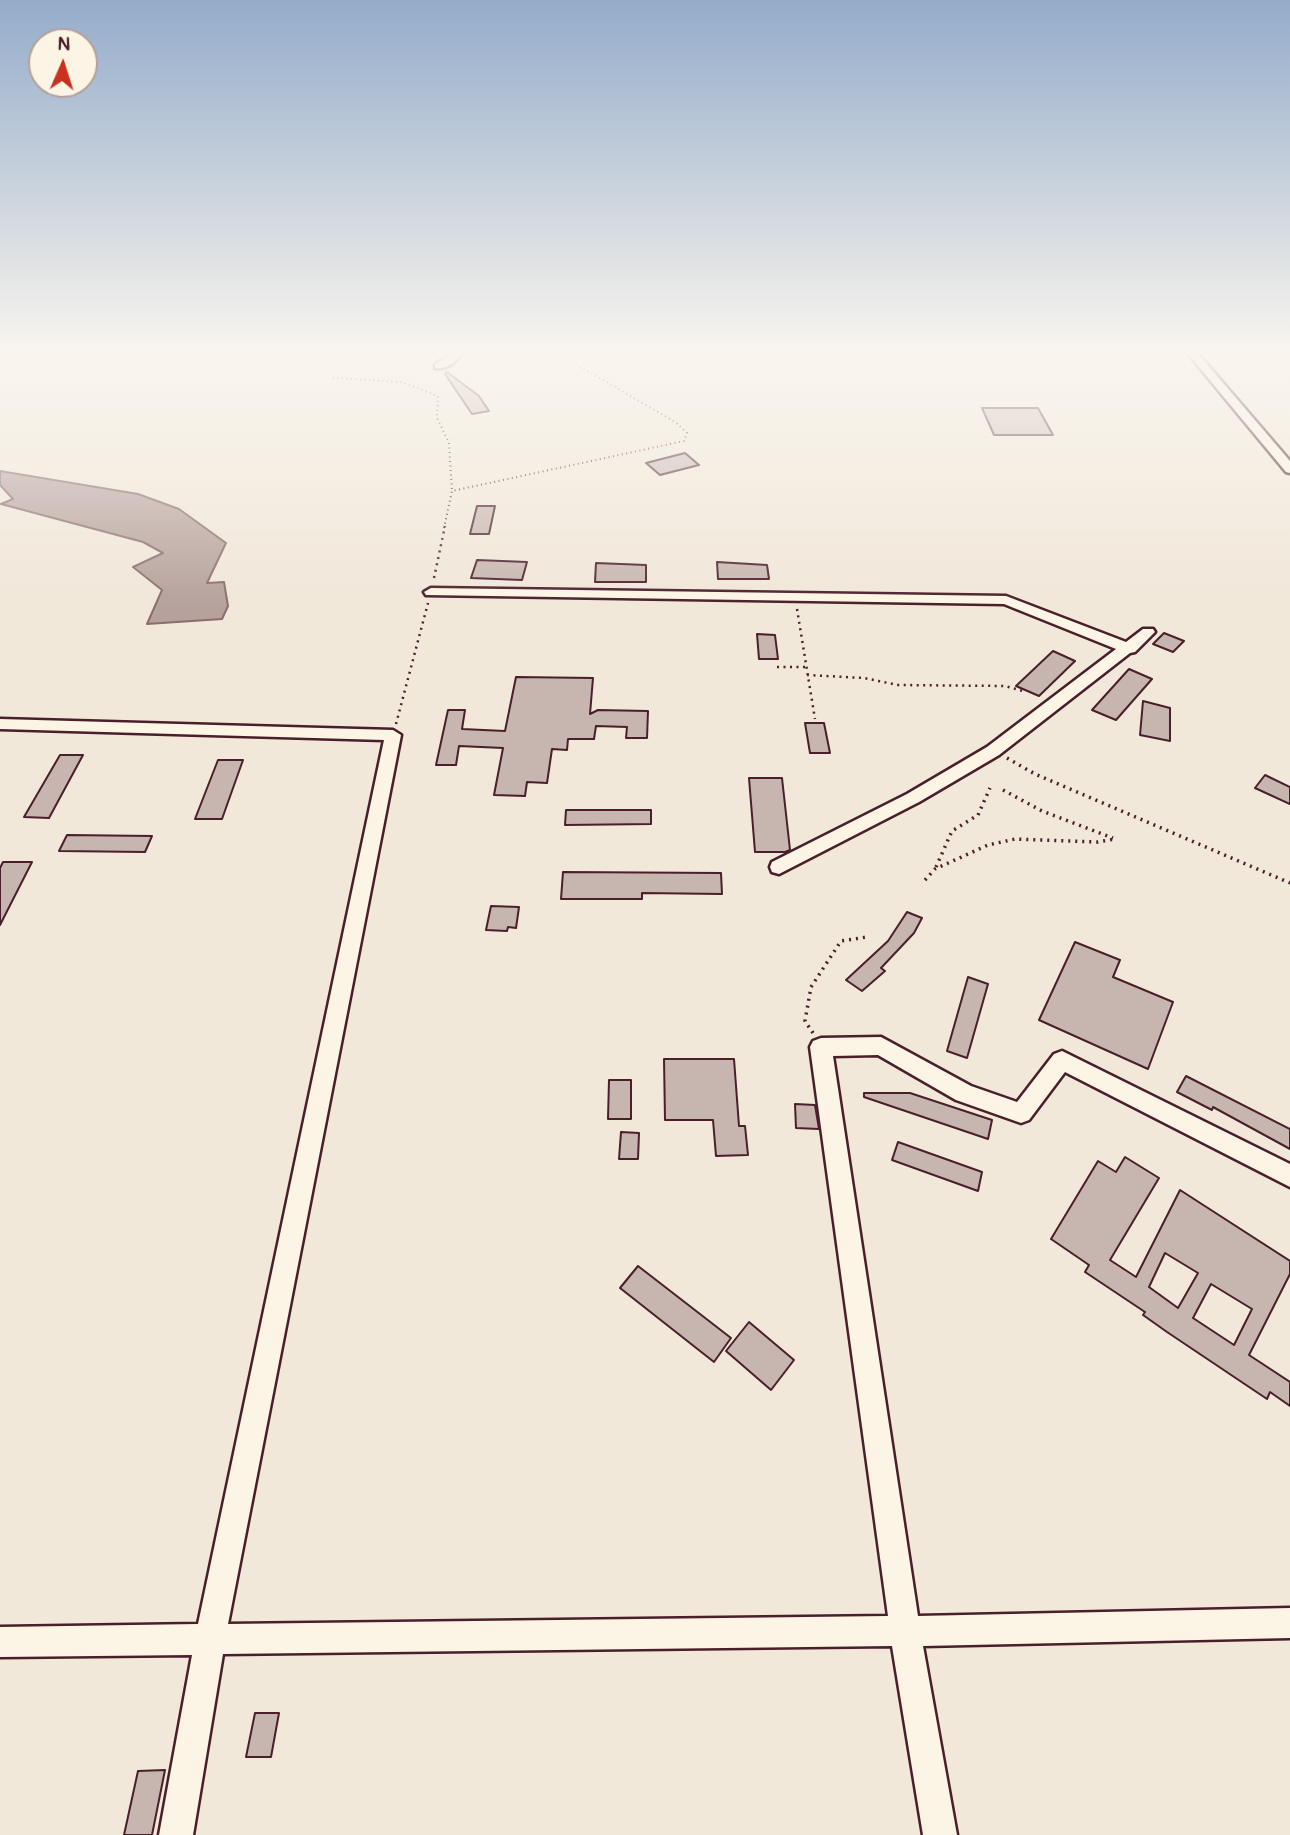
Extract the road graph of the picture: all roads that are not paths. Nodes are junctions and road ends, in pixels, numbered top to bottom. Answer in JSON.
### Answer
{"nodes":[{"id":1,"x":1261,"y":435,"type":"edge"},
{"id":2,"x":1290,"y":469,"type":"edge"},
{"id":3,"x":431,"y":592,"type":"road end"},
{"id":4,"x":1148,"y":632,"type":"dead end"},
{"id":5,"x":1130,"y":649,"type":"junction"},
{"id":6,"x":0,"y":724,"type":"edge"},
{"id":7,"x":779,"y":867,"type":"dead end"},
{"id":8,"x":1290,"y":1176,"type":"edge"},
{"id":9,"x":1290,"y":1623,"type":"edge"},
{"id":10,"x":905,"y":1631,"type":"junction"},
{"id":11,"x":210,"y":1640,"type":"junction"},
{"id":12,"x":0,"y":1642,"type":"edge"},
{"id":13,"x":176,"y":1835,"type":"edge"},
{"id":14,"x":940,"y":1835,"type":"edge"}],
"edges":[{"from":1,"to":2,"type":"street"},
{"from":3,"to":5,"type":"street"},
{"from":4,"to":5,"type":"street"},
{"from":5,"to":7,"type":"street"},
{"from":6,"to":11,"type":"street"},
{"from":8,"to":10,"type":"street"},
{"from":9,"to":10,"type":"street"},
{"from":10,"to":11,"type":"street"},
{"from":10,"to":14,"type":"street"},
{"from":11,"to":12,"type":"street"},
{"from":11,"to":13,"type":"street"}]}
